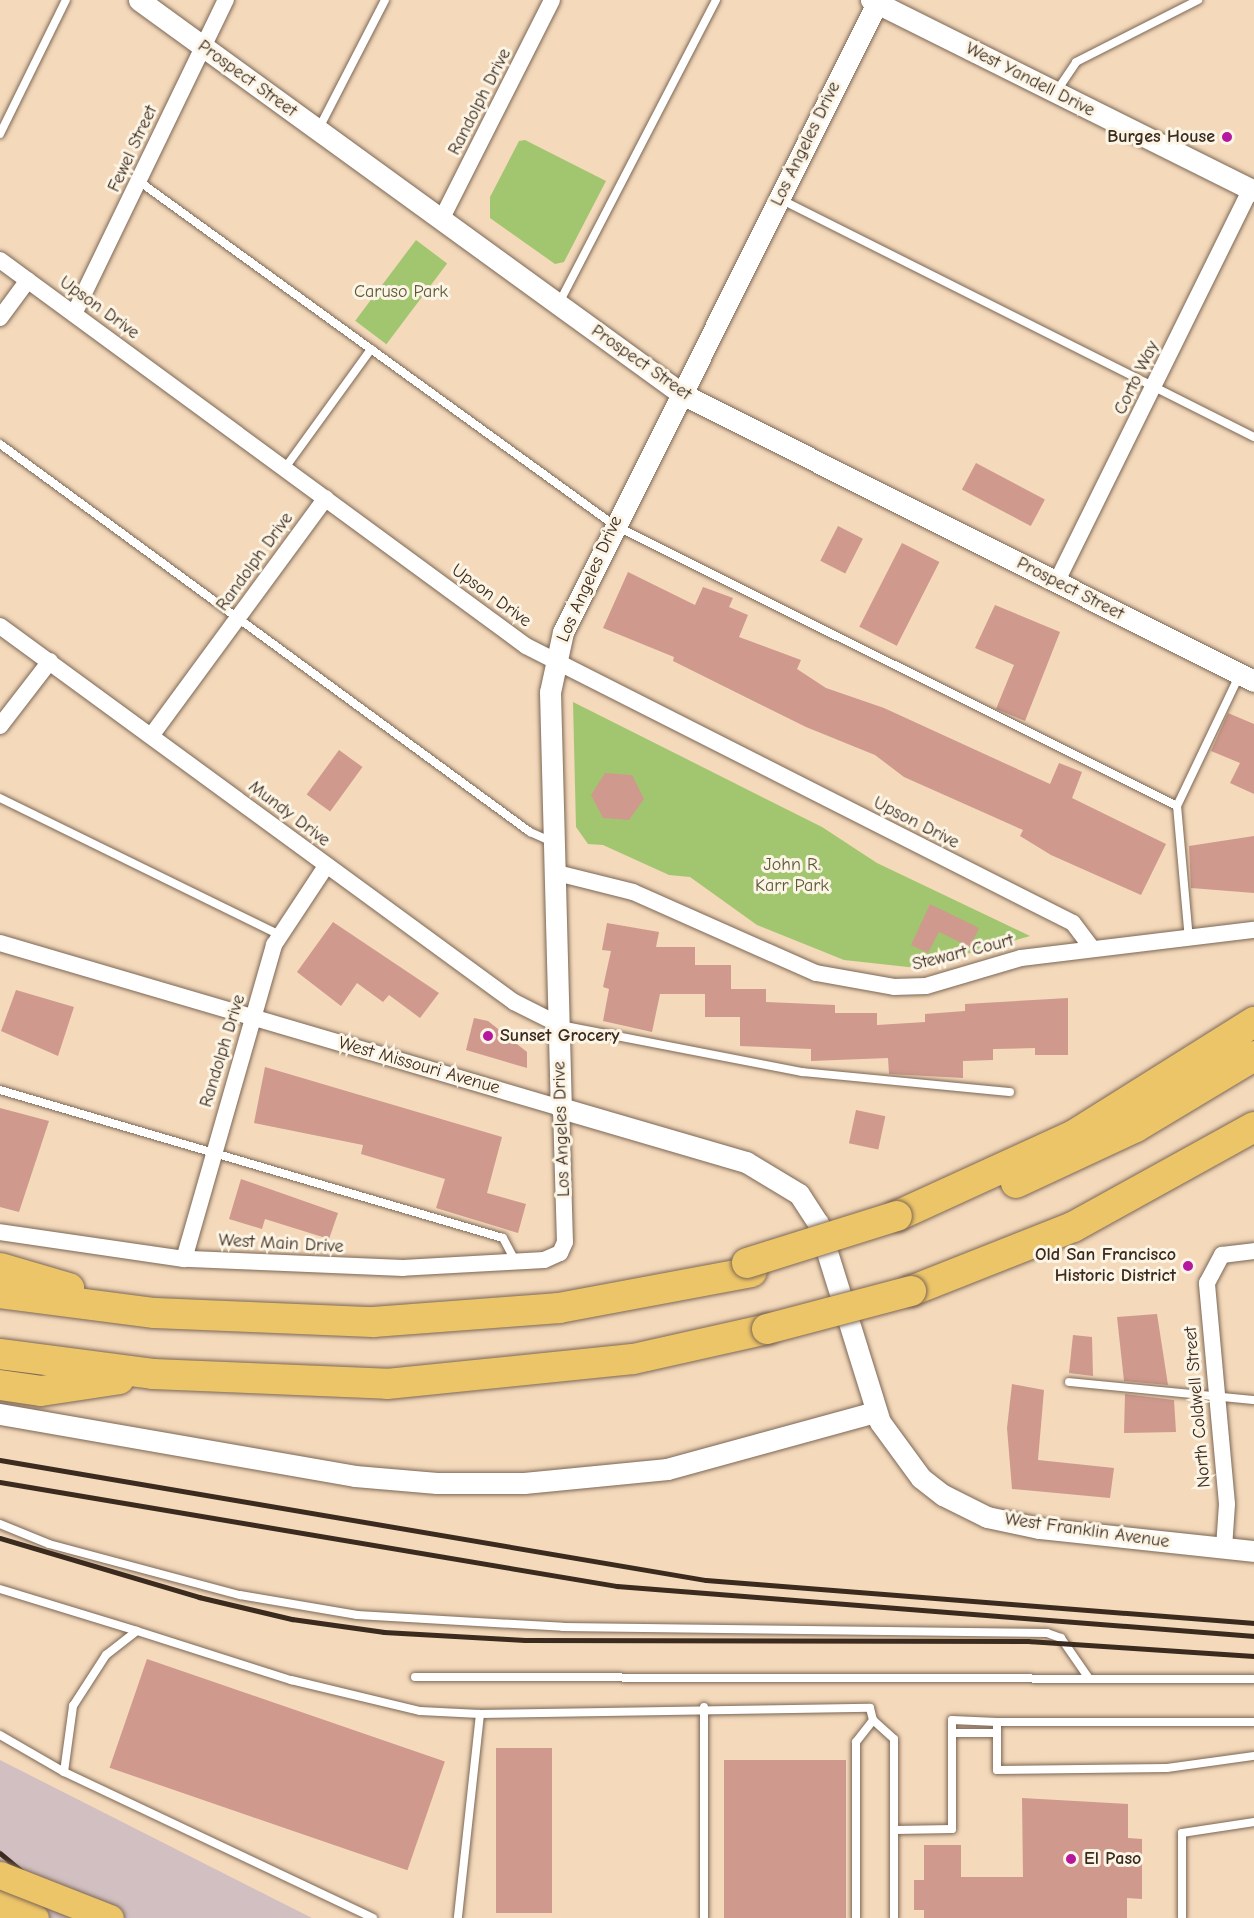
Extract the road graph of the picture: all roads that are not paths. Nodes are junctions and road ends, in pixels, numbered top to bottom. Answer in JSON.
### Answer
{"nodes":[{"id":1,"x":66,"y":0,"type":"edge"},
{"id":2,"x":139,"y":0,"type":"edge"},
{"id":3,"x":226,"y":0,"type":"edge"},
{"id":4,"x":385,"y":0,"type":"edge"},
{"id":5,"x":552,"y":0,"type":"edge"},
{"id":6,"x":716,"y":0,"type":"edge"},
{"id":7,"x":1198,"y":0,"type":"edge"},
{"id":8,"x":877,"y":1,"type":"edge"},
{"id":9,"x":203,"y":46,"type":"junction"},
{"id":10,"x":1056,"y":93,"type":"junction"},
{"id":11,"x":318,"y":130,"type":"junction"},
{"id":12,"x":0,"y":134,"type":"edge"},
{"id":13,"x":140,"y":182,"type":"junction"},
{"id":14,"x":1253,"y":190,"type":"edge"},
{"id":15,"x":779,"y":199,"type":"junction"},
{"id":16,"x":441,"y":220,"type":"junction"},
{"id":17,"x":0,"y":260,"type":"edge"},
{"id":18,"x":28,"y":280,"type":"junction"},
{"id":19,"x":558,"y":305,"type":"junction"},
{"id":20,"x":74,"y":314,"type":"junction"},
{"id":21,"x":0,"y":318,"type":"edge"},
{"id":22,"x":371,"y":348,"type":"junction"},
{"id":23,"x":1155,"y":387,"type":"junction"},
{"id":24,"x":681,"y":394,"type":"junction"},
{"id":25,"x":1254,"y":437,"type":"edge"},
{"id":26,"x":0,"y":444,"type":"edge"},
{"id":27,"x":285,"y":468,"type":"junction"},
{"id":28,"x":326,"y":498,"type":"junction"},
{"id":29,"x":614,"y":525,"type":"junction"},
{"id":30,"x":1056,"y":583,"type":"junction"},
{"id":31,"x":238,"y":618,"type":"junction"},
{"id":32,"x":0,"y":626,"type":"edge"},
{"id":33,"x":50,"y":661,"type":"junction"},
{"id":34,"x":556,"y":663,"type":"junction"},
{"id":35,"x":1247,"y":677,"type":"edge"},
{"id":36,"x":0,"y":726,"type":"edge"},
{"id":37,"x":151,"y":736,"type":"junction"},
{"id":38,"x":0,"y":798,"type":"edge"},
{"id":39,"x":1178,"y":806,"type":"junction"},
{"id":40,"x":555,"y":843,"type":"junction"},
{"id":41,"x":326,"y":866,"type":"junction"},
{"id":42,"x":556,"y":873,"type":"junction"},
{"id":43,"x":1254,"y":930,"type":"edge"},
{"id":44,"x":278,"y":934,"type":"junction"},
{"id":45,"x":1190,"y":940,"type":"junction"},
{"id":46,"x":0,"y":943,"type":"edge"},
{"id":47,"x":1092,"y":948,"type":"junction"},
{"id":48,"x":254,"y":1018,"type":"junction"},
{"id":49,"x":1254,"y":1022,"type":"edge"},
{"id":50,"x":560,"y":1025,"type":"junction"},
{"id":51,"x":1254,"y":1056,"type":"edge"},
{"id":52,"x":0,"y":1090,"type":"edge"},
{"id":53,"x":1010,"y":1092,"type":"dead end"},
{"id":54,"x":561,"y":1108,"type":"junction"},
{"id":55,"x":1254,"y":1128,"type":"edge"},
{"id":56,"x":1254,"y":1147,"type":"edge"},
{"id":57,"x":213,"y":1155,"type":"junction"},
{"id":58,"x":1196,"y":1163,"type":"junction"},
{"id":59,"x":898,"y":1222,"type":"junction"},
{"id":60,"x":818,"y":1223,"type":"joint"},
{"id":61,"x":0,"y":1232,"type":"edge"},
{"id":62,"x":1254,"y":1251,"type":"edge"},
{"id":63,"x":560,"y":1253,"type":"joint"},
{"id":64,"x":184,"y":1259,"type":"junction"},
{"id":65,"x":516,"y":1262,"type":"junction"},
{"id":66,"x":0,"y":1268,"type":"edge"},
{"id":67,"x":0,"y":1293,"type":"edge"},
{"id":68,"x":155,"y":1313,"type":"junction"},
{"id":69,"x":0,"y":1354,"type":"edge"},
{"id":70,"x":153,"y":1374,"type":"junction"},
{"id":71,"x":1069,"y":1382,"type":"dead end"},
{"id":72,"x":0,"y":1385,"type":"edge"},
{"id":73,"x":1218,"y":1400,"type":"junction"},
{"id":74,"x":1254,"y":1401,"type":"edge"},
{"id":75,"x":876,"y":1412,"type":"junction"},
{"id":76,"x":0,"y":1414,"type":"edge"},
{"id":77,"x":0,"y":1524,"type":"edge"},
{"id":78,"x":1224,"y":1548,"type":"junction"},
{"id":79,"x":1254,"y":1551,"type":"edge"},
{"id":80,"x":0,"y":1589,"type":"edge"},
{"id":81,"x":137,"y":1631,"type":"junction"},
{"id":82,"x":415,"y":1677,"type":"dead end"},
{"id":83,"x":1088,"y":1677,"type":"junction"},
{"id":84,"x":1254,"y":1679,"type":"edge"},
{"id":85,"x":704,"y":1707,"type":"junction"},
{"id":86,"x":480,"y":1714,"type":"junction"},
{"id":87,"x":873,"y":1720,"type":"junction"},
{"id":88,"x":997,"y":1722,"type":"junction"},
{"id":89,"x":1254,"y":1722,"type":"edge"},
{"id":90,"x":952,"y":1733,"type":"junction"},
{"id":91,"x":997,"y":1733,"type":"junction"},
{"id":92,"x":0,"y":1735,"type":"edge"},
{"id":93,"x":1254,"y":1756,"type":"edge"},
{"id":94,"x":64,"y":1772,"type":"junction"},
{"id":95,"x":1254,"y":1822,"type":"edge"},
{"id":96,"x":895,"y":1830,"type":"junction"},
{"id":97,"x":0,"y":1875,"type":"edge"},
{"id":98,"x":0,"y":1903,"type":"edge"},
{"id":99,"x":34,"y":1918,"type":"edge"},
{"id":100,"x":111,"y":1918,"type":"edge"},
{"id":101,"x":373,"y":1918,"type":"edge"},
{"id":102,"x":458,"y":1918,"type":"edge"},
{"id":103,"x":704,"y":1918,"type":"edge"},
{"id":104,"x":856,"y":1918,"type":"edge"},
{"id":105,"x":894,"y":1918,"type":"edge"},
{"id":106,"x":1182,"y":1918,"type":"edge"}],
"edges":[{"from":1,"to":12,"type":"lane"},
{"from":2,"to":9,"type":"street","name":"Prospect Street"},
{"from":3,"to":9,"type":"street","name":"Fewel Street"},
{"from":4,"to":11,"type":"lane"},
{"from":5,"to":16,"type":"street","name":"Randolph Drive"},
{"from":6,"to":19,"type":"lane"},
{"from":7,"to":10,"type":"lane"},
{"from":8,"to":10,"type":"street","name":"West Yandell Drive"},
{"from":8,"to":15,"type":"street","name":"Los Angeles Drive"},
{"from":9,"to":11,"type":"street","name":"Prospect Street"},
{"from":9,"to":13,"type":"street","name":"Fewel Street"},
{"from":10,"to":14,"type":"street","name":"West Yandell Drive"},
{"from":11,"to":16,"type":"street","name":"Prospect Street"},
{"from":13,"to":20,"type":"street","name":"Fewel Street"},
{"from":13,"to":22,"type":"lane"},
{"from":14,"to":23,"type":"street","name":"Corto Way"},
{"from":15,"to":23,"type":"lane"},
{"from":15,"to":24,"type":"street","name":"Los Angeles Drive"},
{"from":16,"to":19,"type":"street","name":"Prospect Street"},
{"from":17,"to":18,"type":"street","name":"Upson Drive"},
{"from":18,"to":20,"type":"street","name":"Upson Drive"},
{"from":18,"to":21,"type":"street"},
{"from":19,"to":24,"type":"street","name":"Prospect Street"},
{"from":20,"to":27,"type":"street","name":"Upson Drive"},
{"from":22,"to":27,"type":"lane"},
{"from":22,"to":29,"type":"lane"},
{"from":23,"to":25,"type":"lane"},
{"from":23,"to":30,"type":"street","name":"Corto Way"},
{"from":24,"to":29,"type":"street","name":"Los Angeles Drive"},
{"from":24,"to":30,"type":"street","name":"Prospect Street"},
{"from":26,"to":31,"type":"lane"},
{"from":27,"to":28,"type":"street","name":"Upson Drive"},
{"from":28,"to":31,"type":"street","name":"Randolph Drive"},
{"from":28,"to":34,"type":"street","name":"Upson Drive"},
{"from":29,"to":34,"type":"street","name":"Los Angeles Drive"},
{"from":29,"to":39,"type":"lane"},
{"from":30,"to":35,"type":"street","name":"Prospect Street"},
{"from":31,"to":37,"type":"street","name":"Randolph Drive"},
{"from":31,"to":40,"type":"lane"},
{"from":32,"to":33,"type":"street","name":"Mundy Drive"},
{"from":33,"to":36,"type":"street"},
{"from":33,"to":37,"type":"street","name":"Mundy Drive"},
{"from":34,"to":40,"type":"street","name":"Los Angeles Drive"},
{"from":34,"to":47,"type":"street","name":"Upson Drive"},
{"from":35,"to":39,"type":"lane"},
{"from":37,"to":41,"type":"street","name":"Mundy Drive"},
{"from":38,"to":44,"type":"lane"},
{"from":39,"to":45,"type":"lane"},
{"from":40,"to":42,"type":"street","name":"Los Angeles Drive"},
{"from":41,"to":44,"type":"street","name":"Randolph Drive"},
{"from":41,"to":50,"type":"street","name":"Mundy Drive"},
{"from":42,"to":47,"type":"street","name":"Stewart Court"},
{"from":42,"to":50,"type":"street","name":"Los Angeles Drive"},
{"from":43,"to":45,"type":"street","name":"Stewart Court"},
{"from":44,"to":48,"type":"street","name":"Randolph Drive"},
{"from":45,"to":47,"type":"street","name":"Stewart Court"},
{"from":46,"to":48,"type":"street","name":"West Missouri Avenue"},
{"from":48,"to":54,"type":"street","name":"West Missouri Avenue"},
{"from":48,"to":57,"type":"street","name":"Randolph Drive"},
{"from":49,"to":59,"type":"highway"},
{"from":50,"to":53,"type":"lane"},
{"from":50,"to":54,"type":"street","name":"Los Angeles Drive"},
{"from":51,"to":59,"type":"highway"},
{"from":52,"to":57,"type":"lane"},
{"from":54,"to":60,"type":"street","name":"West Missouri Avenue"},
{"from":54,"to":63,"type":"street","name":"Los Angeles Drive"},
{"from":55,"to":58,"type":"highway"},
{"from":56,"to":58,"type":"highway"},
{"from":57,"to":64,"type":"street","name":"Randolph Drive"},
{"from":57,"to":65,"type":"lane"},
{"from":58,"to":70,"type":"highway","bridge":true},
{"from":59,"to":68,"type":"highway"},
{"from":60,"to":75,"type":"street","name":"West Franklin Avenue"},
{"from":61,"to":64,"type":"street","name":"West Main Drive"},
{"from":62,"to":73,"type":"street","name":"North Coldwell Street"},
{"from":63,"to":65,"type":"street","name":"West Main Drive"},
{"from":64,"to":65,"type":"street","name":"West Main Drive"},
{"from":66,"to":68,"type":"highway"},
{"from":67,"to":68,"type":"highway"},
{"from":69,"to":70,"type":"highway"},
{"from":70,"to":72,"type":"highway"},
{"from":71,"to":73,"type":"lane"},
{"from":73,"to":74,"type":"lane"},
{"from":73,"to":78,"type":"street","name":"North Coldwell Street"},
{"from":75,"to":76,"type":"street"},
{"from":75,"to":78,"type":"street","name":"West Franklin Avenue"},
{"from":77,"to":83,"type":"lane"},
{"from":78,"to":79,"type":"street","name":"West Franklin Avenue"},
{"from":80,"to":81,"type":"lane"},
{"from":81,"to":86,"type":"lane"},
{"from":81,"to":94,"type":"lane"},
{"from":82,"to":83,"type":"lane"},
{"from":83,"to":84,"type":"lane"},
{"from":85,"to":86,"type":"lane"},
{"from":85,"to":87,"type":"lane"},
{"from":85,"to":103,"type":"lane"},
{"from":86,"to":102,"type":"lane"},
{"from":87,"to":96,"type":"lane"},
{"from":87,"to":104,"type":"lane"},
{"from":88,"to":89,"type":"lane"},
{"from":88,"to":90,"type":"lane"},
{"from":88,"to":91,"type":"lane"},
{"from":90,"to":91,"type":"lane"},
{"from":90,"to":96,"type":"lane"},
{"from":91,"to":93,"type":"lane"},
{"from":92,"to":94,"type":"lane"},
{"from":94,"to":101,"type":"lane"},
{"from":95,"to":106,"type":"lane"},
{"from":96,"to":105,"type":"lane"},
{"from":97,"to":100,"type":"main road","bridge":true},
{"from":98,"to":99,"type":"main road"}]}
